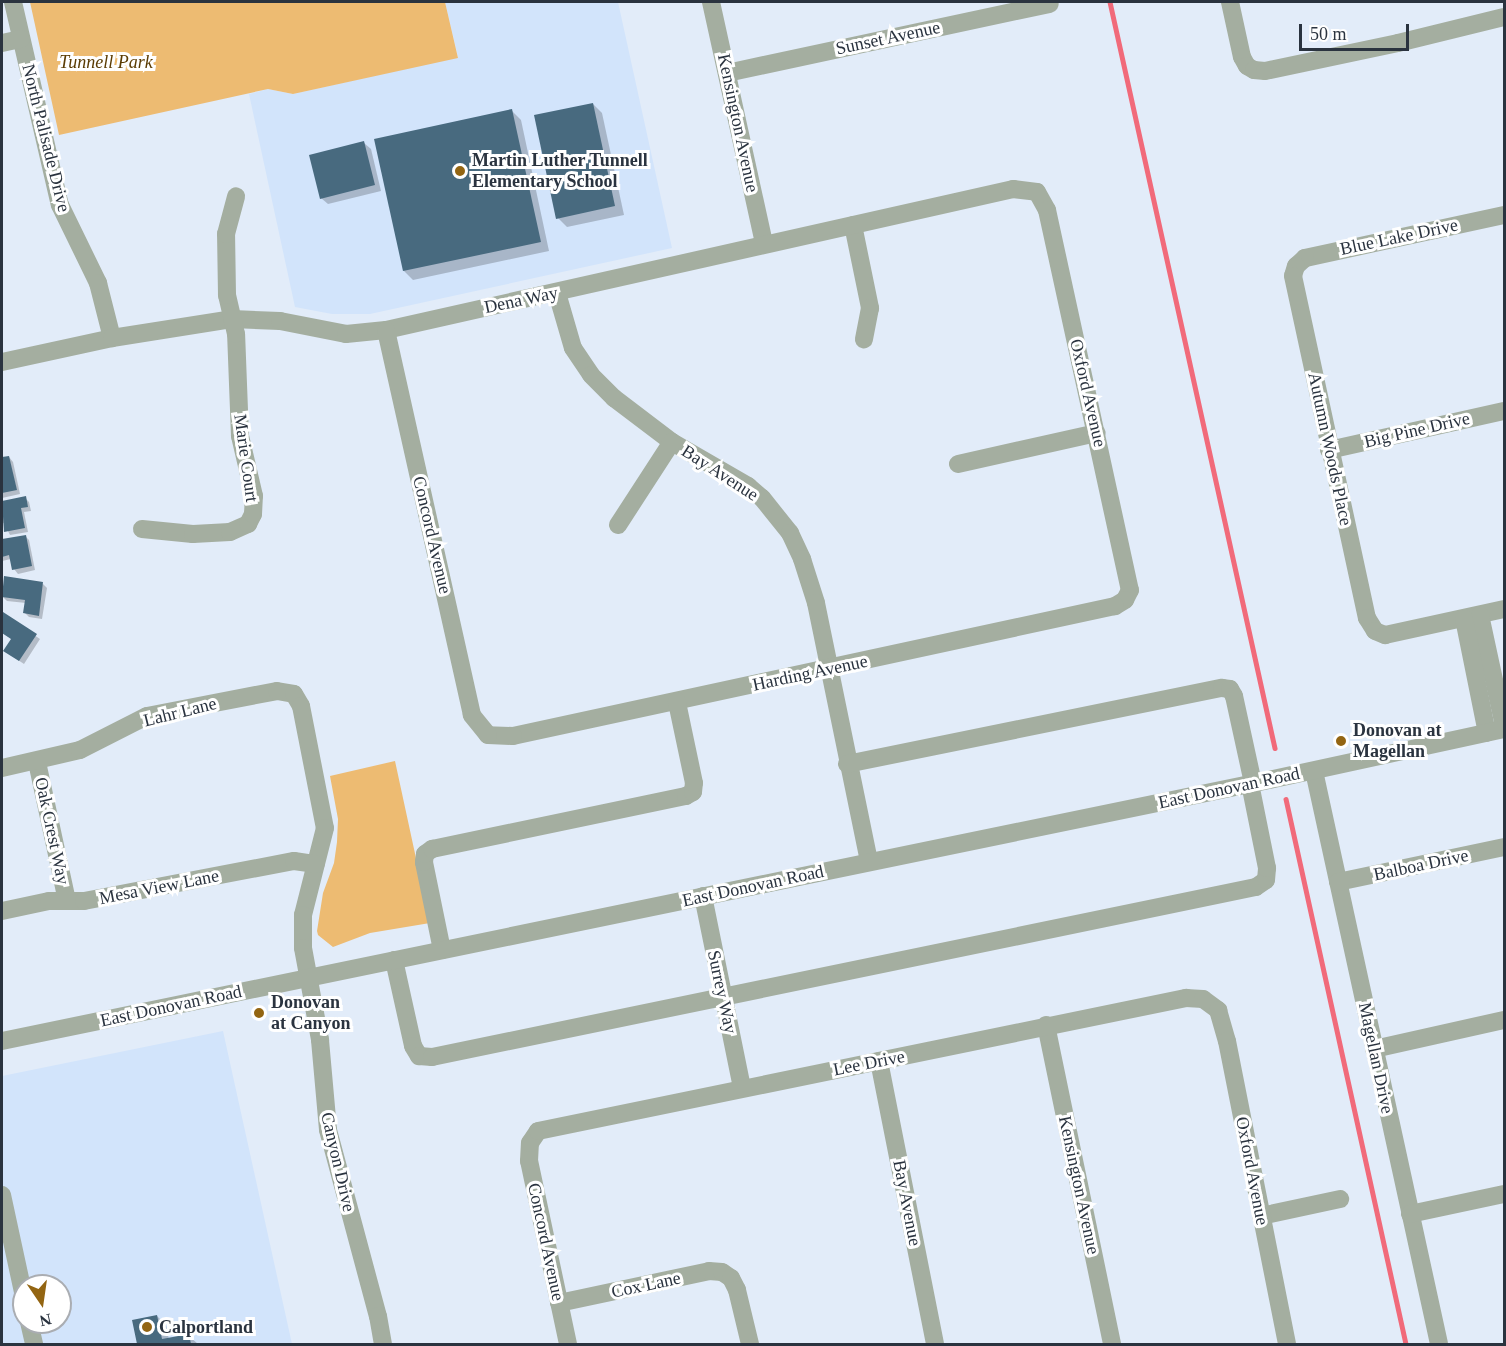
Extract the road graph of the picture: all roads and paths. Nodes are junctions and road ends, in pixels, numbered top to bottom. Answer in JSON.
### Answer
{"nodes":[{"id":1,"x":14,"y":2,"type":"edge"},
{"id":2,"x":711,"y":2,"type":"edge"},
{"id":3,"x":1230,"y":2,"type":"edge"},
{"id":4,"x":1050,"y":4,"type":"dead end"},
{"id":5,"x":1504,"y":17,"type":"edge"},
{"id":6,"x":21,"y":39,"type":"junction"},
{"id":7,"x":2,"y":43,"type":"edge"},
{"id":8,"x":727,"y":73,"type":"junction"},
{"id":9,"x":1037,"y":192,"type":"joint"},
{"id":10,"x":236,"y":196,"type":"dead end"},
{"id":11,"x":1504,"y":215,"type":"edge"},
{"id":12,"x":853,"y":225,"type":"junction"},
{"id":13,"x":764,"y":244,"type":"junction"},
{"id":14,"x":1296,"y":266,"type":"joint"},
{"id":15,"x":557,"y":292,"type":"junction"},
{"id":16,"x":232,"y":319,"type":"junction"},
{"id":17,"x":387,"y":330,"type":"junction"},
{"id":18,"x":112,"y":338,"type":"junction"},
{"id":19,"x":864,"y":339,"type":"dead end"},
{"id":20,"x":2,"y":362,"type":"edge"},
{"id":21,"x":1504,"y":411,"type":"edge"},
{"id":22,"x":1097,"y":433,"type":"junction"},
{"id":23,"x":672,"y":442,"type":"junction"},
{"id":24,"x":1329,"y":450,"type":"junction"},
{"id":25,"x":958,"y":464,"type":"dead end"},
{"id":26,"x":618,"y":525,"type":"dead end"},
{"id":27,"x":142,"y":529,"type":"dead end"},
{"id":28,"x":1128,"y":596,"type":"joint"},
{"id":29,"x":1504,"y":609,"type":"edge"},
{"id":30,"x":1472,"y":617,"type":"junction"},
{"id":31,"x":828,"y":669,"type":"junction"},
{"id":32,"x":294,"y":694,"type":"joint"},
{"id":33,"x":677,"y":702,"type":"junction"},
{"id":34,"x":1499,"y":729,"type":"edge"},
{"id":35,"x":488,"y":735,"type":"joint"},
{"id":36,"x":37,"y":762,"type":"junction"},
{"id":37,"x":847,"y":764,"type":"junction"},
{"id":38,"x":2,"y":768,"type":"edge"},
{"id":39,"x":1314,"y":771,"type":"junction"},
{"id":40,"x":1251,"y":784,"type":"junction"},
{"id":41,"x":1504,"y":847,"type":"edge"},
{"id":42,"x":868,"y":862,"type":"junction"},
{"id":43,"x":316,"y":864,"type":"junction"},
{"id":44,"x":1338,"y":882,"type":"junction"},
{"id":45,"x":703,"y":896,"type":"junction"},
{"id":46,"x":67,"y":901,"type":"junction"},
{"id":47,"x":2,"y":911,"type":"edge"},
{"id":48,"x":442,"y":950,"type":"junction"},
{"id":49,"x":394,"y":960,"type":"junction"},
{"id":50,"x":309,"y":978,"type":"junction"},
{"id":51,"x":724,"y":997,"type":"junction"},
{"id":52,"x":1210,"y":1001,"type":"joint"},
{"id":53,"x":1504,"y":1020,"type":"edge"},
{"id":54,"x":1046,"y":1025,"type":"junction"},
{"id":55,"x":2,"y":1041,"type":"edge"},
{"id":56,"x":1374,"y":1049,"type":"junction"},
{"id":57,"x":879,"y":1061,"type":"junction"},
{"id":58,"x":742,"y":1088,"type":"junction"},
{"id":59,"x":531,"y":1139,"type":"joint"},
{"id":60,"x":1504,"y":1194,"type":"edge"},
{"id":61,"x":2,"y":1195,"type":"edge"},
{"id":62,"x":1340,"y":1199,"type":"dead end"},
{"id":63,"x":1410,"y":1214,"type":"junction"},
{"id":64,"x":1261,"y":1216,"type":"junction"},
{"id":65,"x":19,"y":1274,"type":"edge"},
{"id":66,"x":559,"y":1303,"type":"junction"},
{"id":67,"x":382,"y":1344,"type":"edge"},
{"id":68,"x":568,"y":1344,"type":"edge"},
{"id":69,"x":750,"y":1344,"type":"edge"},
{"id":70,"x":935,"y":1344,"type":"edge"},
{"id":71,"x":1112,"y":1344,"type":"edge"},
{"id":72,"x":1287,"y":1344,"type":"edge"},
{"id":73,"x":1439,"y":1344,"type":"edge"}],
"edges":[{"from":1,"to":6,"type":"street","name":"North Palisade Drive"},
{"from":2,"to":8,"type":"street","name":"Kensington Avenue"},
{"from":3,"to":5,"type":"street"},
{"from":4,"to":8,"type":"street","name":"Sunset Avenue"},
{"from":6,"to":7,"type":"street"},
{"from":6,"to":18,"type":"street","name":"North Palisade Drive"},
{"from":8,"to":13,"type":"street","name":"Kensington Avenue"},
{"from":9,"to":12,"type":"street","name":"Dena Way"},
{"from":9,"to":22,"type":"street","name":"Oxford Avenue"},
{"from":10,"to":16,"type":"street","name":"Marie Court"},
{"from":11,"to":14,"type":"street","name":"Blue Lake Drive"},
{"from":12,"to":13,"type":"street","name":"Dena Way"},
{"from":12,"to":19,"type":"street"},
{"from":13,"to":15,"type":"street","name":"Dena Way"},
{"from":14,"to":24,"type":"street","name":"Autumn Woods Place"},
{"from":15,"to":17,"type":"street","name":"Dena Way"},
{"from":15,"to":23,"type":"street","name":"Bay Avenue"},
{"from":16,"to":17,"type":"street","name":"Dena Way"},
{"from":16,"to":18,"type":"street","name":"Dena Way"},
{"from":16,"to":27,"type":"street","name":"Marie Court"},
{"from":17,"to":35,"type":"street","name":"Concord Avenue"},
{"from":18,"to":20,"type":"street","name":"Dena Way"},
{"from":21,"to":24,"type":"street","name":"Big Pine Drive"},
{"from":22,"to":25,"type":"street"},
{"from":22,"to":28,"type":"street","name":"Oxford Avenue"},
{"from":23,"to":26,"type":"street"},
{"from":23,"to":31,"type":"street","name":"Bay Avenue"},
{"from":24,"to":30,"type":"street","name":"Autumn Woods Place"},
{"from":28,"to":31,"type":"street","name":"Harding Avenue"},
{"from":29,"to":30,"type":"street"},
{"from":30,"to":34,"type":"street"},
{"from":31,"to":33,"type":"street","name":"Harding Avenue"},
{"from":31,"to":37,"type":"street","name":"Bay Avenue"},
{"from":32,"to":36,"type":"street","name":"Lahr Lane"},
{"from":32,"to":43,"type":"street","name":"Canyon Drive"},
{"from":33,"to":35,"type":"street","name":"Harding Avenue"},
{"from":33,"to":48,"type":"street"},
{"from":34,"to":39,"type":"street","name":"East Donovan Road"},
{"from":36,"to":38,"type":"street","name":"Lahr Lane"},
{"from":36,"to":46,"type":"street","name":"Oak Crest Way"},
{"from":37,"to":40,"type":"street"},
{"from":37,"to":42,"type":"street","name":"Bay Avenue"},
{"from":39,"to":40,"type":"street","name":"East Donovan Road"},
{"from":39,"to":44,"type":"street","name":"Magellan Drive"},
{"from":40,"to":42,"type":"street","name":"East Donovan Road"},
{"from":40,"to":51,"type":"street"},
{"from":41,"to":44,"type":"street","name":"Balboa Drive"},
{"from":42,"to":45,"type":"street","name":"East Donovan Road"},
{"from":43,"to":46,"type":"street","name":"Mesa View Lane"},
{"from":43,"to":50,"type":"street","name":"Canyon Drive"},
{"from":44,"to":56,"type":"street","name":"Magellan Drive"},
{"from":45,"to":48,"type":"street","name":"East Donovan Road"},
{"from":45,"to":51,"type":"street","name":"Surrey Way"},
{"from":46,"to":47,"type":"street","name":"Mesa View Lane"},
{"from":48,"to":49,"type":"street","name":"East Donovan Road"},
{"from":49,"to":50,"type":"street","name":"East Donovan Road"},
{"from":49,"to":51,"type":"street"},
{"from":50,"to":55,"type":"street","name":"East Donovan Road"},
{"from":50,"to":67,"type":"street","name":"Canyon Drive"},
{"from":51,"to":58,"type":"street","name":"Surrey Way"},
{"from":52,"to":54,"type":"street","name":"Lee Drive"},
{"from":52,"to":64,"type":"street","name":"Oxford Avenue"},
{"from":53,"to":56,"type":"street"},
{"from":54,"to":57,"type":"street","name":"Lee Drive"},
{"from":54,"to":71,"type":"street","name":"Kensington Avenue"},
{"from":56,"to":63,"type":"street","name":"Magellan Drive"},
{"from":57,"to":58,"type":"street","name":"Lee Drive"},
{"from":57,"to":70,"type":"street","name":"Bay Avenue"},
{"from":58,"to":59,"type":"street","name":"Lee Drive"},
{"from":59,"to":66,"type":"street","name":"Concord Avenue"},
{"from":60,"to":63,"type":"street"},
{"from":61,"to":65,"type":"street"},
{"from":62,"to":64,"type":"street"},
{"from":63,"to":73,"type":"street","name":"Magellan Drive"},
{"from":64,"to":72,"type":"street","name":"Oxford Avenue"},
{"from":66,"to":68,"type":"street","name":"Concord Avenue"},
{"from":66,"to":69,"type":"street","name":"Cox Lane"}]}
